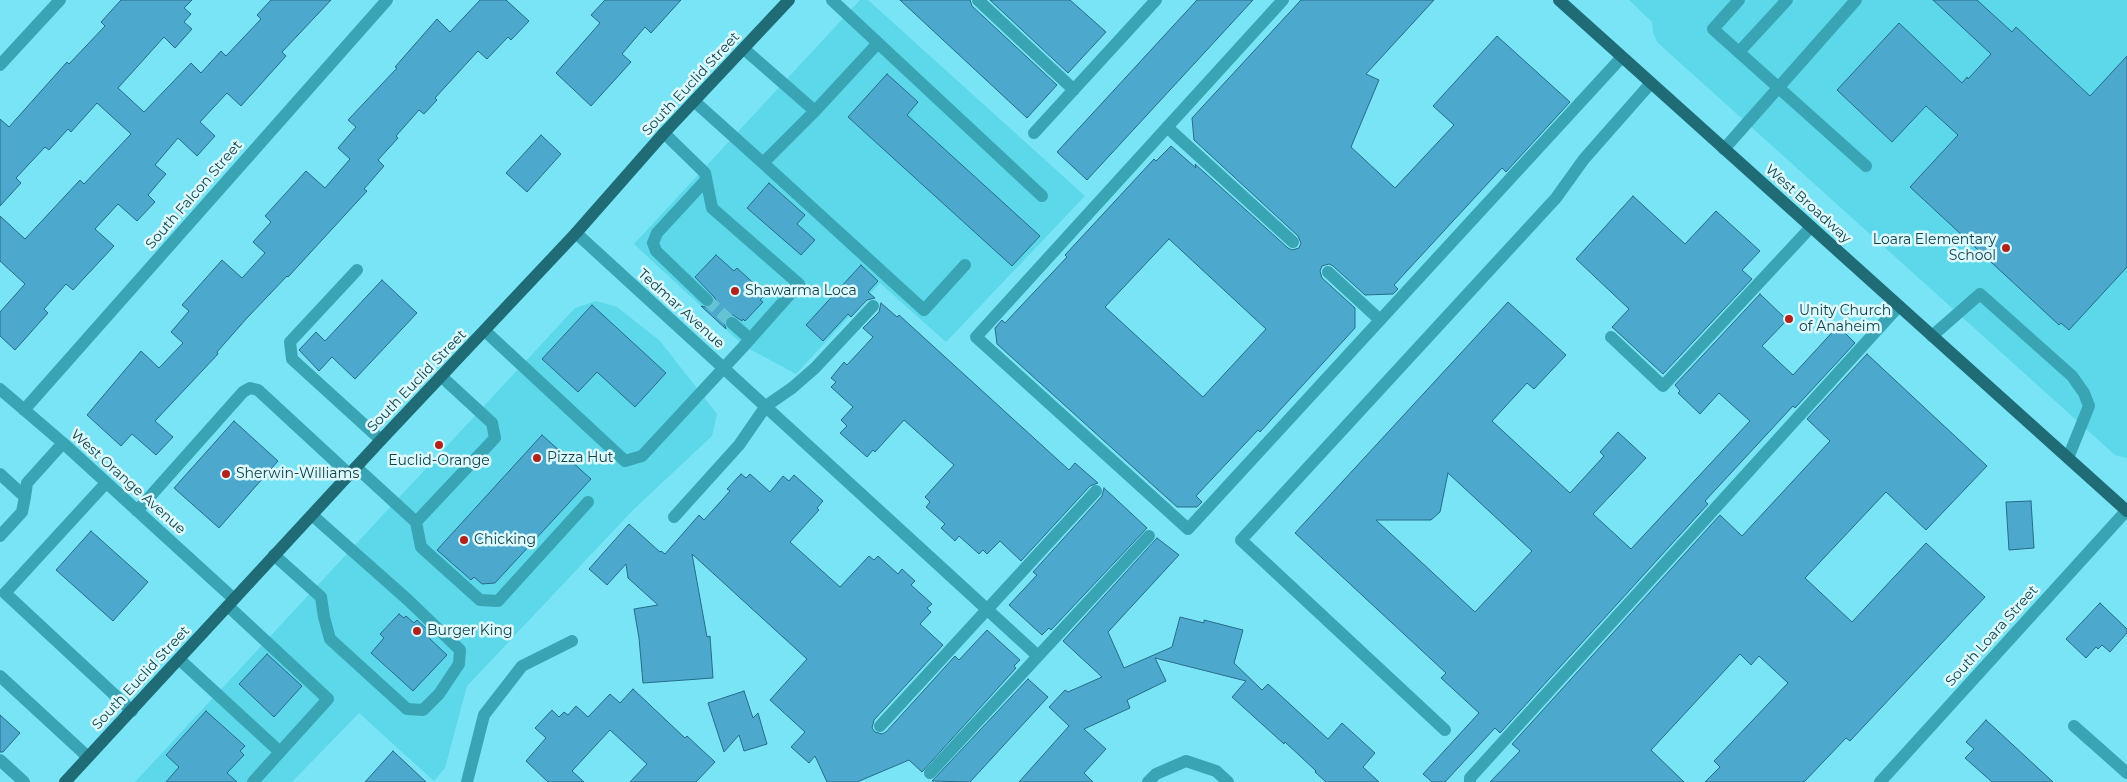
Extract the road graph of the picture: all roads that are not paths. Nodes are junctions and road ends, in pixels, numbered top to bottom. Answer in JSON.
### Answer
{"nodes":[{"id":1,"x":60,"y":0,"type":"edge"},
{"id":2,"x":387,"y":0,"type":"edge"},
{"id":3,"x":789,"y":0,"type":"edge"},
{"id":4,"x":832,"y":0,"type":"edge"},
{"id":5,"x":978,"y":0,"type":"edge"},
{"id":6,"x":1156,"y":0,"type":"edge"},
{"id":7,"x":1283,"y":0,"type":"edge"},
{"id":8,"x":1559,"y":0,"type":"edge"},
{"id":9,"x":1739,"y":0,"type":"edge"},
{"id":10,"x":1787,"y":0,"type":"edge"},
{"id":11,"x":1856,"y":0,"type":"edge"},
{"id":12,"x":878,"y":43,"type":"junction"},
{"id":13,"x":744,"y":49,"type":"junction"},
{"id":14,"x":1739,"y":52,"type":"junction"},
{"id":15,"x":1622,"y":57,"type":"junction"},
{"id":16,"x":0,"y":65,"type":"edge"},
{"id":17,"x":1651,"y":83,"type":"junction"},
{"id":18,"x":1777,"y":87,"type":"junction"},
{"id":19,"x":1074,"y":90,"type":"junction"},
{"id":20,"x":694,"y":101,"type":"junction"},
{"id":21,"x":815,"y":111,"type":"junction"},
{"id":22,"x":1167,"y":127,"type":"junction"},
{"id":23,"x":664,"y":133,"type":"junction"},
{"id":24,"x":1034,"y":133,"type":"dead end"},
{"id":25,"x":1724,"y":149,"type":"junction"},
{"id":26,"x":762,"y":163,"type":"junction"},
{"id":27,"x":1866,"y":166,"type":"dead end"},
{"id":28,"x":706,"y":180,"type":"junction"},
{"id":29,"x":1042,"y":196,"type":"dead end"},
{"id":30,"x":1812,"y":227,"type":"junction"},
{"id":31,"x":576,"y":233,"type":"junction"},
{"id":32,"x":1293,"y":242,"type":"dead end"},
{"id":33,"x":964,"y":266,"type":"dead end"},
{"id":34,"x":357,"y":270,"type":"dead end"},
{"id":35,"x":1328,"y":272,"type":"dead end"},
{"id":36,"x":707,"y":300,"type":"tunnel mouth"},
{"id":37,"x":873,"y":306,"type":"dead end"},
{"id":38,"x":1899,"y":306,"type":"junction"},
{"id":39,"x":1380,"y":320,"type":"junction"},
{"id":40,"x":732,"y":323,"type":"tunnel mouth"},
{"id":41,"x":485,"y":331,"type":"junction"},
{"id":42,"x":1932,"y":336,"type":"junction"},
{"id":43,"x":1610,"y":337,"type":"dead end"},
{"id":44,"x":750,"y":339,"type":"junction"},
{"id":45,"x":724,"y":368,"type":"junction"},
{"id":46,"x":442,"y":377,"type":"junction"},
{"id":47,"x":0,"y":389,"type":"edge"},
{"id":48,"x":766,"y":406,"type":"junction"},
{"id":49,"x":24,"y":410,"type":"junction"},
{"id":50,"x":381,"y":440,"type":"junction"},
{"id":51,"x":63,"y":443,"type":"junction"},
{"id":52,"x":2068,"y":458,"type":"junction"},
{"id":53,"x":353,"y":471,"type":"junction"},
{"id":54,"x":0,"y":474,"type":"edge"},
{"id":55,"x":106,"y":482,"type":"junction"},
{"id":56,"x":1096,"y":491,"type":"dead end"},
{"id":57,"x":25,"y":497,"type":"junction"},
{"id":58,"x":588,"y":502,"type":"dead end"},
{"id":59,"x":137,"y":511,"type":"junction"},
{"id":60,"x":2127,"y":511,"type":"edge"},
{"id":61,"x":312,"y":514,"type":"junction"},
{"id":62,"x":674,"y":517,"type":"dead end"},
{"id":63,"x":416,"y":522,"type":"junction"},
{"id":64,"x":0,"y":536,"type":"edge"},
{"id":65,"x":1149,"y":536,"type":"dead end"},
{"id":66,"x":274,"y":555,"type":"junction"},
{"id":67,"x":231,"y":602,"type":"junction"},
{"id":68,"x":987,"y":609,"type":"junction"},
{"id":69,"x":572,"y":641,"type":"dead end"},
{"id":70,"x":1038,"y":656,"type":"junction"},
{"id":71,"x":179,"y":659,"type":"junction"},
{"id":72,"x":0,"y":676,"type":"edge"},
{"id":73,"x":132,"y":711,"type":"junction"},
{"id":74,"x":880,"y":726,"type":"dead end"},
{"id":75,"x":2074,"y":726,"type":"dead end"},
{"id":76,"x":1444,"y":730,"type":"dead end"},
{"id":77,"x":280,"y":752,"type":"junction"},
{"id":78,"x":88,"y":757,"type":"junction"},
{"id":79,"x":0,"y":760,"type":"edge"},
{"id":80,"x":930,"y":773,"type":"dead end"},
{"id":81,"x":2127,"y":773,"type":"edge"},
{"id":82,"x":24,"y":782,"type":"edge"},
{"id":83,"x":65,"y":782,"type":"edge"},
{"id":84,"x":253,"y":782,"type":"edge"},
{"id":85,"x":467,"y":782,"type":"edge"},
{"id":86,"x":1148,"y":782,"type":"edge"},
{"id":87,"x":1228,"y":782,"type":"edge"},
{"id":88,"x":1470,"y":782,"type":"edge"},
{"id":89,"x":1880,"y":782,"type":"edge"}],
"edges":[{"from":1,"to":16,"type":"street"},
{"from":2,"to":49,"type":"street","name":"South Falcon Street"},
{"from":3,"to":13,"type":"main road","name":"South Euclid Street"},
{"from":4,"to":12,"type":"street"},
{"from":5,"to":19,"type":"street"},
{"from":6,"to":19,"type":"street"},
{"from":7,"to":22,"type":"street"},
{"from":8,"to":15,"type":"main road","name":"West Broadway"},
{"from":9,"to":14,"type":"street"},
{"from":10,"to":14,"type":"street"},
{"from":11,"to":18,"type":"street"},
{"from":12,"to":21,"type":"street"},
{"from":12,"to":29,"type":"street"},
{"from":13,"to":20,"type":"main road","name":"South Euclid Street"},
{"from":13,"to":21,"type":"street"},
{"from":14,"to":18,"type":"street"},
{"from":15,"to":17,"type":"main road","name":"West Broadway"},
{"from":15,"to":39,"type":"street"},
{"from":17,"to":25,"type":"main road","name":"West Broadway"},
{"from":17,"to":76,"type":"street"},
{"from":18,"to":25,"type":"street"},
{"from":18,"to":27,"type":"street"},
{"from":19,"to":24,"type":"street"},
{"from":20,"to":23,"type":"main road","name":"South Euclid Street"},
{"from":20,"to":26,"type":"street"},
{"from":21,"to":26,"type":"street"},
{"from":22,"to":32,"type":"street"},
{"from":22,"to":39,"type":"street"},
{"from":23,"to":28,"type":"street"},
{"from":23,"to":31,"type":"main road","name":"South Euclid Street"},
{"from":25,"to":30,"type":"main road","name":"West Broadway"},
{"from":26,"to":33,"type":"street"},
{"from":28,"to":36,"type":"street"},
{"from":28,"to":44,"type":"street"},
{"from":30,"to":38,"type":"main road","name":"West Broadway"},
{"from":30,"to":43,"type":"street"},
{"from":31,"to":41,"type":"main road","name":"South Euclid Street"},
{"from":31,"to":45,"type":"street","name":"Tedmar Avenue"},
{"from":34,"to":50,"type":"street"},
{"from":35,"to":39,"type":"street"},
{"from":37,"to":48,"type":"street"},
{"from":38,"to":42,"type":"main road","name":"West Broadway"},
{"from":38,"to":88,"type":"street"},
{"from":40,"to":44,"type":"street"},
{"from":41,"to":45,"type":"street"},
{"from":41,"to":46,"type":"main road","name":"South Euclid Street"},
{"from":42,"to":52,"type":"main road","name":"West Broadway"},
{"from":42,"to":52,"type":"street"},
{"from":44,"to":45,"type":"street"},
{"from":45,"to":48,"type":"street","name":"Tedmar Avenue"},
{"from":46,"to":50,"type":"main road","name":"South Euclid Street"},
{"from":46,"to":63,"type":"street"},
{"from":47,"to":49,"type":"street","name":"West Orange Avenue"},
{"from":48,"to":62,"type":"street"},
{"from":48,"to":68,"type":"street","name":"Tedmar Avenue"},
{"from":49,"to":51,"type":"street","name":"West Orange Avenue"},
{"from":50,"to":53,"type":"main road","name":"South Euclid Street"},
{"from":51,"to":55,"type":"street","name":"West Orange Avenue"},
{"from":51,"to":57,"type":"street"},
{"from":52,"to":60,"type":"main road","name":"West Broadway"},
{"from":53,"to":59,"type":"street"},
{"from":53,"to":61,"type":"main road","name":"South Euclid Street"},
{"from":53,"to":63,"type":"street"},
{"from":54,"to":57,"type":"street"},
{"from":55,"to":59,"type":"street","name":"West Orange Avenue"},
{"from":55,"to":73,"type":"street"},
{"from":56,"to":68,"type":"street"},
{"from":57,"to":64,"type":"street"},
{"from":58,"to":63,"type":"street"},
{"from":59,"to":67,"type":"street","name":"West Orange Avenue"},
{"from":60,"to":89,"type":"street","name":"South Loara Street"},
{"from":61,"to":66,"type":"main road","name":"South Euclid Street"},
{"from":61,"to":66,"type":"street"},
{"from":65,"to":70,"type":"street"},
{"from":66,"to":67,"type":"main road","name":"South Euclid Street"},
{"from":67,"to":71,"type":"main road","name":"South Euclid Street"},
{"from":67,"to":77,"type":"street","name":"West Orange Avenue"},
{"from":68,"to":70,"type":"street","name":"Tedmar Avenue"},
{"from":68,"to":74,"type":"street"},
{"from":69,"to":85,"type":"street"},
{"from":70,"to":80,"type":"street"},
{"from":71,"to":73,"type":"main road","name":"South Euclid Street"},
{"from":71,"to":77,"type":"street"},
{"from":72,"to":78,"type":"street"},
{"from":73,"to":78,"type":"main road","name":"South Euclid Street"},
{"from":75,"to":81,"type":"street"},
{"from":77,"to":84,"type":"street"},
{"from":78,"to":83,"type":"main road","name":"South Euclid Street"},
{"from":79,"to":82,"type":"street"},
{"from":86,"to":87,"type":"street"}]}
